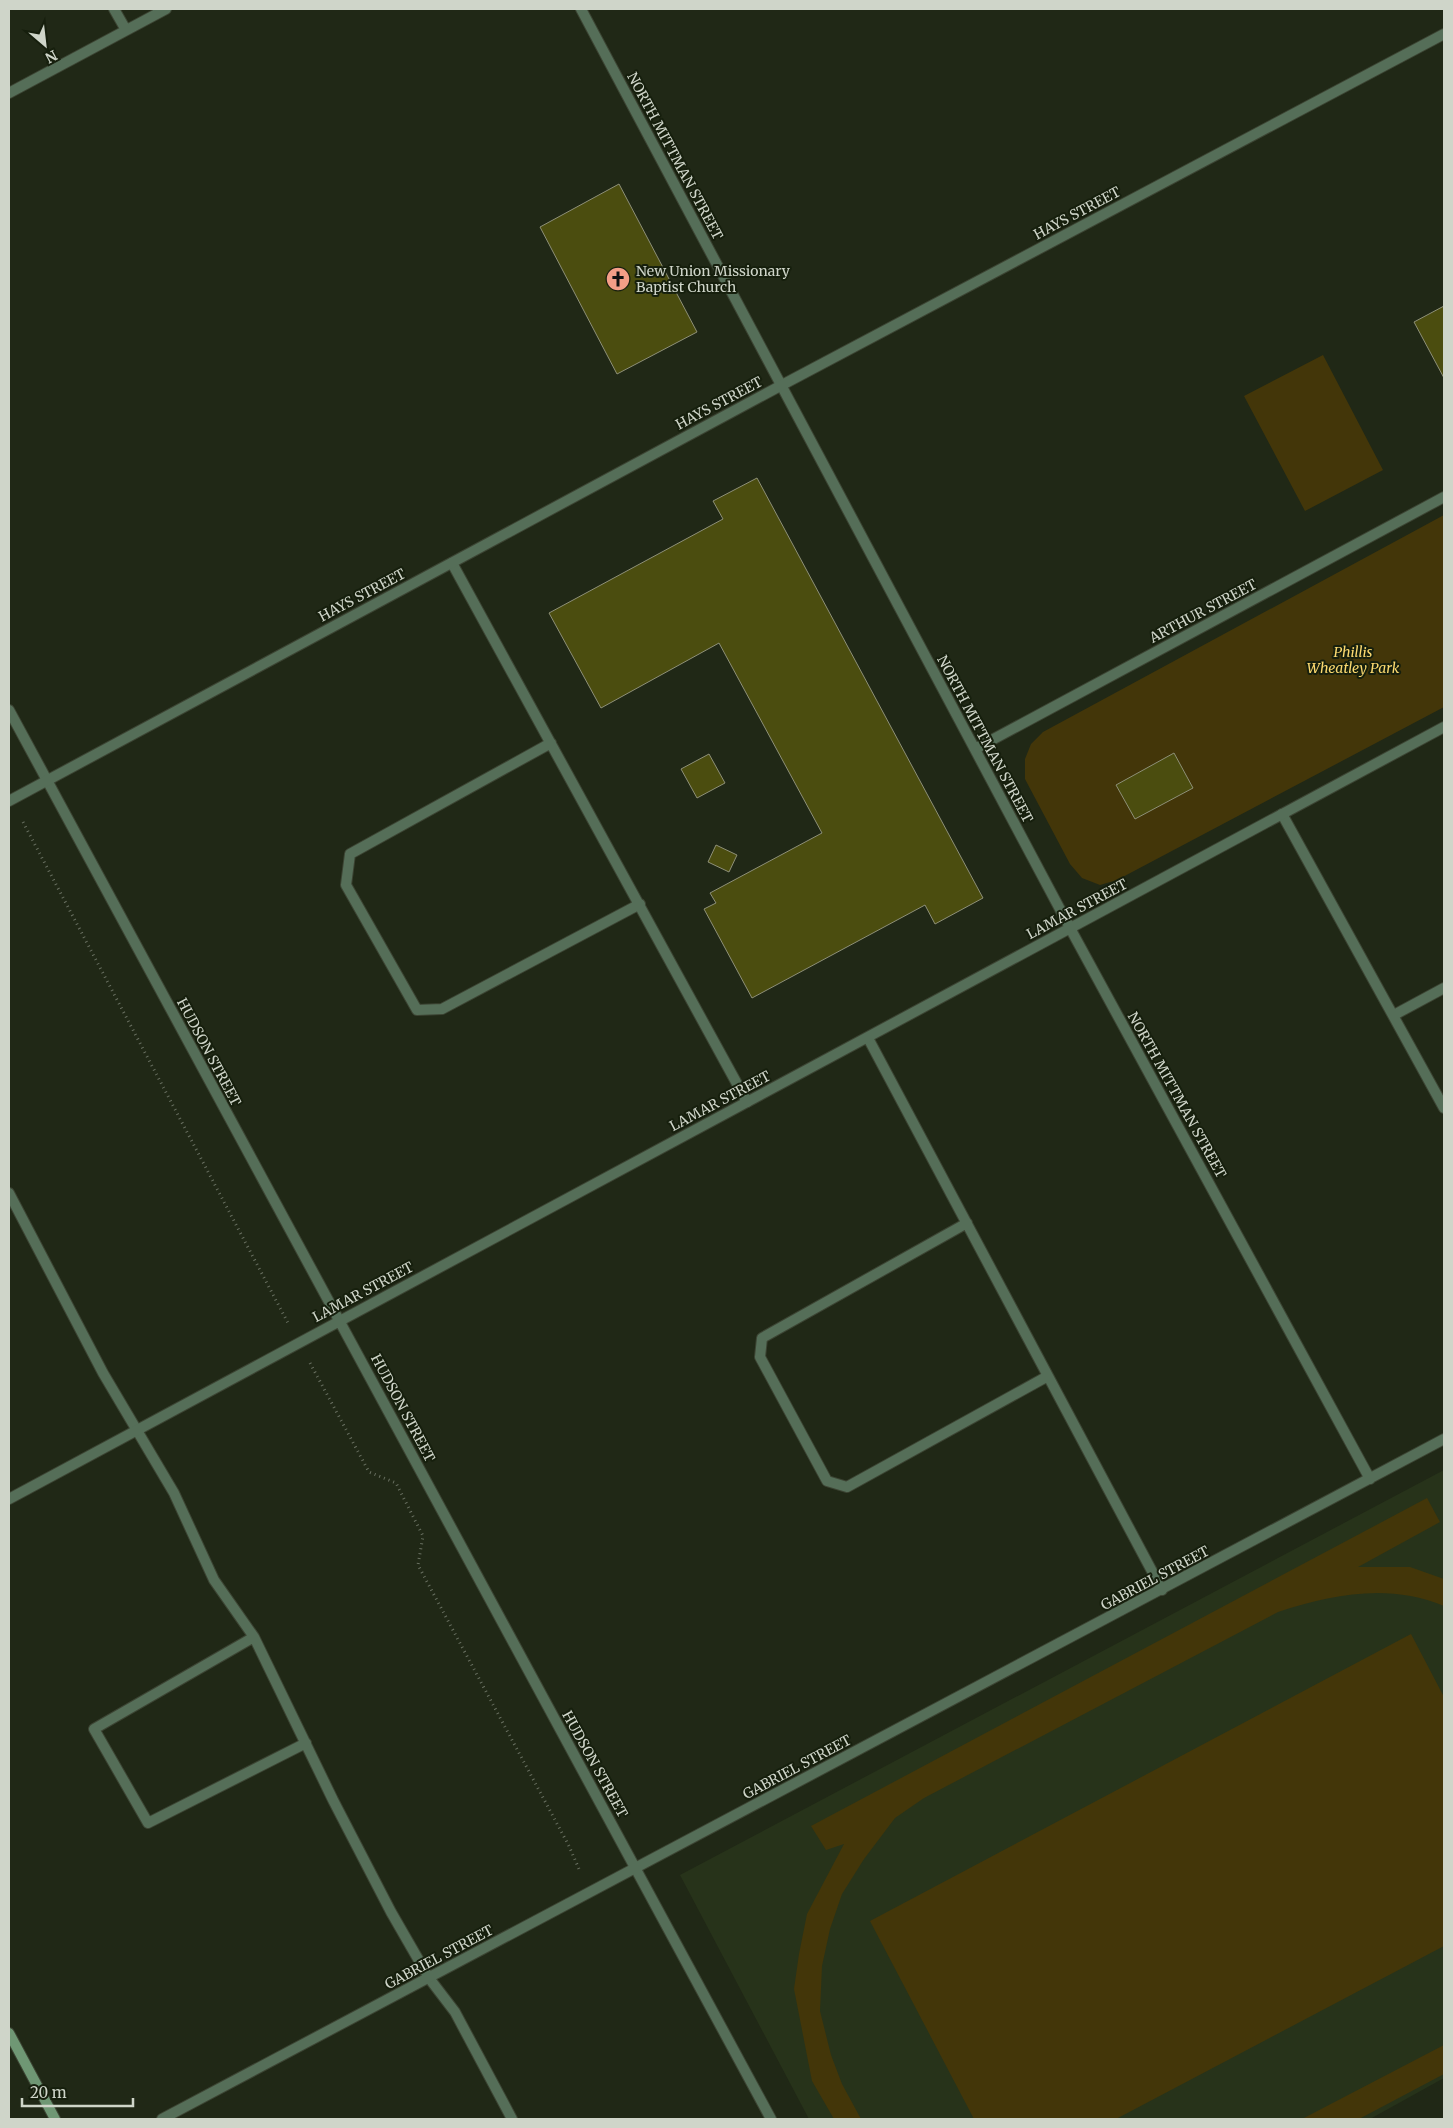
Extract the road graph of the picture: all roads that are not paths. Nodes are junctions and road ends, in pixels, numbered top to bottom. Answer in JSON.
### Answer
{"nodes":[{"id":1,"x":114,"y":9,"type":"edge"},
{"id":2,"x":166,"y":9,"type":"edge"},
{"id":3,"x":581,"y":9,"type":"edge"},
{"id":4,"x":126,"y":30,"type":"junction"},
{"id":5,"x":1444,"y":34,"type":"edge"},
{"id":6,"x":9,"y":93,"type":"edge"},
{"id":7,"x":782,"y":385,"type":"junction"},
{"id":8,"x":1444,"y":498,"type":"edge"},
{"id":9,"x":452,"y":562,"type":"junction"},
{"id":10,"x":9,"y":710,"type":"edge"},
{"id":11,"x":1444,"y":727,"type":"edge"},
{"id":12,"x":551,"y":743,"type":"junction"},
{"id":13,"x":975,"y":749,"type":"junction"},
{"id":14,"x":47,"y":781,"type":"junction"},
{"id":15,"x":9,"y":801,"type":"edge"},
{"id":16,"x":1282,"y":814,"type":"junction"},
{"id":17,"x":640,"y":904,"type":"junction"},
{"id":18,"x":1070,"y":928,"type":"junction"},
{"id":19,"x":1444,"y":988,"type":"edge"},
{"id":20,"x":1394,"y":1015,"type":"junction"},
{"id":21,"x":868,"y":1038,"type":"junction"},
{"id":22,"x":747,"y":1102,"type":"junction"},
{"id":23,"x":1444,"y":1108,"type":"edge"},
{"id":24,"x":9,"y":1193,"type":"edge"},
{"id":25,"x":967,"y":1223,"type":"junction"},
{"id":26,"x":340,"y":1320,"type":"junction"},
{"id":27,"x":1048,"y":1376,"type":"junction"},
{"id":28,"x":135,"y":1430,"type":"junction"},
{"id":29,"x":1444,"y":1440,"type":"edge"},
{"id":30,"x":1370,"y":1480,"type":"junction"},
{"id":31,"x":9,"y":1498,"type":"edge"},
{"id":32,"x":1162,"y":1590,"type":"junction"},
{"id":33,"x":254,"y":1637,"type":"junction"},
{"id":34,"x":306,"y":1743,"type":"junction"},
{"id":35,"x":636,"y":1867,"type":"junction"},
{"id":36,"x":429,"y":1978,"type":"junction"},
{"id":37,"x":9,"y":2033,"type":"edge"},
{"id":38,"x":55,"y":2119,"type":"edge"},
{"id":39,"x":162,"y":2119,"type":"edge"},
{"id":40,"x":512,"y":2119,"type":"edge"},
{"id":41,"x":772,"y":2119,"type":"edge"}],
"edges":[{"from":1,"to":4,"type":"street"},
{"from":2,"to":4,"type":"street"},
{"from":3,"to":7,"type":"street","name":"NORTH MITTMAN STREET"},
{"from":4,"to":6,"type":"street"},
{"from":5,"to":7,"type":"street","name":"HAYS STREET"},
{"from":7,"to":9,"type":"street","name":"HAYS STREET"},
{"from":7,"to":13,"type":"street","name":"NORTH MITTMAN STREET"},
{"from":8,"to":13,"type":"street","name":"ARTHUR STREET"},
{"from":9,"to":12,"type":"street"},
{"from":9,"to":14,"type":"street","name":"HAYS STREET"},
{"from":10,"to":14,"type":"street","name":"HUDSON STREET"},
{"from":11,"to":16,"type":"street","name":"LAMAR STREET"},
{"from":12,"to":17,"type":"street"},
{"from":12,"to":17,"type":"street"},
{"from":13,"to":18,"type":"street","name":"NORTH MITTMAN STREET"},
{"from":14,"to":15,"type":"street","name":"HAYS STREET"},
{"from":14,"to":26,"type":"street","name":"HUDSON STREET"},
{"from":16,"to":18,"type":"street","name":"LAMAR STREET"},
{"from":16,"to":20,"type":"street"},
{"from":17,"to":22,"type":"street"},
{"from":18,"to":21,"type":"street","name":"LAMAR STREET"},
{"from":18,"to":30,"type":"street","name":"NORTH MITTMAN STREET"},
{"from":19,"to":20,"type":"street"},
{"from":20,"to":23,"type":"street"},
{"from":21,"to":22,"type":"street","name":"LAMAR STREET"},
{"from":21,"to":25,"type":"street"},
{"from":22,"to":26,"type":"street","name":"LAMAR STREET"},
{"from":24,"to":28,"type":"street"},
{"from":25,"to":27,"type":"street"},
{"from":25,"to":27,"type":"street"},
{"from":26,"to":28,"type":"street","name":"LAMAR STREET"},
{"from":26,"to":35,"type":"street","name":"HUDSON STREET"},
{"from":27,"to":32,"type":"street"},
{"from":28,"to":31,"type":"street","name":"LAMAR STREET"},
{"from":28,"to":33,"type":"street"},
{"from":29,"to":30,"type":"street","name":"GABRIEL STREET"},
{"from":30,"to":32,"type":"street","name":"GABRIEL STREET"},
{"from":32,"to":35,"type":"street","name":"GABRIEL STREET"},
{"from":33,"to":34,"type":"street"},
{"from":33,"to":34,"type":"street"},
{"from":34,"to":36,"type":"street"},
{"from":35,"to":36,"type":"street","name":"GABRIEL STREET"},
{"from":35,"to":41,"type":"street","name":"HUDSON STREET"},
{"from":36,"to":39,"type":"street","name":"GABRIEL STREET"},
{"from":36,"to":40,"type":"street"},
{"from":37,"to":38,"type":"main road"}]}
